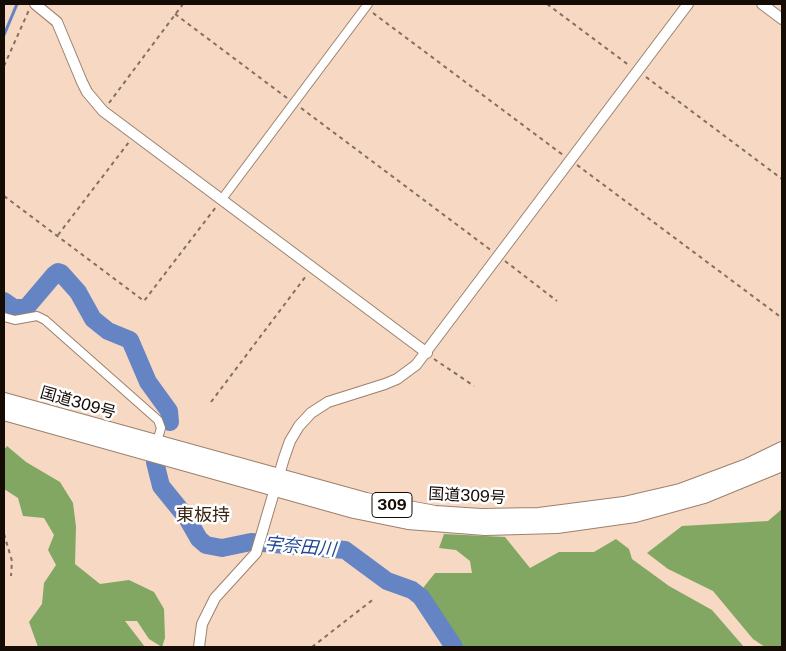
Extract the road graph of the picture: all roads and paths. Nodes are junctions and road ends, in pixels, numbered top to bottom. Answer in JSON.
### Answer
{"nodes":[{"id":1,"x":34,"y":4,"type":"edge"},
{"id":2,"x":183,"y":4,"type":"edge"},
{"id":3,"x":547,"y":4,"type":"edge"},
{"id":4,"x":688,"y":4,"type":"edge"},
{"id":5,"x":762,"y":4,"type":"edge"},
{"id":6,"x":367,"y":6,"type":"edge"},
{"id":7,"x":175,"y":14,"type":"junction"},
{"id":8,"x":782,"y":19,"type":"edge"},
{"id":9,"x":4,"y":66,"type":"edge"},
{"id":10,"x":638,"y":72,"type":"junction"},
{"id":11,"x":294,"y":103,"type":"junction"},
{"id":12,"x":103,"y":110,"type":"junction"},
{"id":13,"x":135,"y":134,"type":"junction"},
{"id":14,"x":571,"y":160,"type":"junction"},
{"id":15,"x":782,"y":179,"type":"edge"},
{"id":16,"x":4,"y":196,"type":"edge"},
{"id":17,"x":222,"y":199,"type":"junction"},
{"id":18,"x":58,"y":235,"type":"junction"},
{"id":19,"x":499,"y":256,"type":"junction"},
{"id":20,"x":313,"y":267,"type":"junction"},
{"id":21,"x":557,"y":301,"type":"dead end"},
{"id":22,"x":4,"y":317,"type":"edge"},
{"id":23,"x":782,"y":318,"type":"edge"},
{"id":24,"x":427,"y":353,"type":"junction"},
{"id":25,"x":474,"y":386,"type":"dead end"},
{"id":26,"x":4,"y":400,"type":"edge"},
{"id":27,"x":211,"y":402,"type":"dead end"},
{"id":28,"x":4,"y":413,"type":"edge"},
{"id":29,"x":155,"y":449,"type":"junction"},
{"id":30,"x":782,"y":449,"type":"edge"},
{"id":31,"x":782,"y":464,"type":"edge"},
{"id":32,"x":277,"y":483,"type":"junction"},
{"id":33,"x":4,"y":534,"type":"edge"},
{"id":34,"x":11,"y":576,"type":"dead end"},
{"id":35,"x":375,"y":598,"type":"dead end"},
{"id":36,"x":199,"y":647,"type":"edge"},
{"id":37,"x":312,"y":647,"type":"edge"}],
"edges":[{"from":1,"to":9,"type":"path"},
{"from":1,"to":12,"type":"street"},
{"from":2,"to":7,"type":"path"},
{"from":3,"to":10,"type":"path"},
{"from":4,"to":10,"type":"street"},
{"from":5,"to":8,"type":"street"},
{"from":6,"to":11,"type":"street"},
{"from":6,"to":14,"type":"path"},
{"from":7,"to":11,"type":"path"},
{"from":7,"to":12,"type":"path"},
{"from":10,"to":14,"type":"street"},
{"from":10,"to":15,"type":"path"},
{"from":11,"to":17,"type":"street"},
{"from":11,"to":19,"type":"path"},
{"from":12,"to":13,"type":"street"},
{"from":13,"to":17,"type":"street"},
{"from":13,"to":18,"type":"path"},
{"from":14,"to":19,"type":"street"},
{"from":14,"to":23,"type":"path"},
{"from":16,"to":18,"type":"path"},
{"from":17,"to":18,"type":"path"},
{"from":17,"to":20,"type":"street"},
{"from":19,"to":21,"type":"path"},
{"from":19,"to":24,"type":"street"},
{"from":20,"to":24,"type":"street"},
{"from":20,"to":27,"type":"path"},
{"from":22,"to":29,"type":"street"},
{"from":24,"to":25,"type":"path"},
{"from":24,"to":32,"type":"street"},
{"from":26,"to":29,"type":"highway","name":"国道309号","number":"309"},
{"from":28,"to":29,"type":"highway","name":"国道309号","number":"309"},
{"from":29,"to":32,"type":"highway","name":"国道309号","number":"309"},
{"from":30,"to":32,"type":"highway","name":"国道309号","number":"309"},
{"from":31,"to":32,"type":"highway","name":"国道309号","number":"309"},
{"from":32,"to":36,"type":"street"},
{"from":33,"to":34,"type":"path"},
{"from":35,"to":37,"type":"path"}]}
